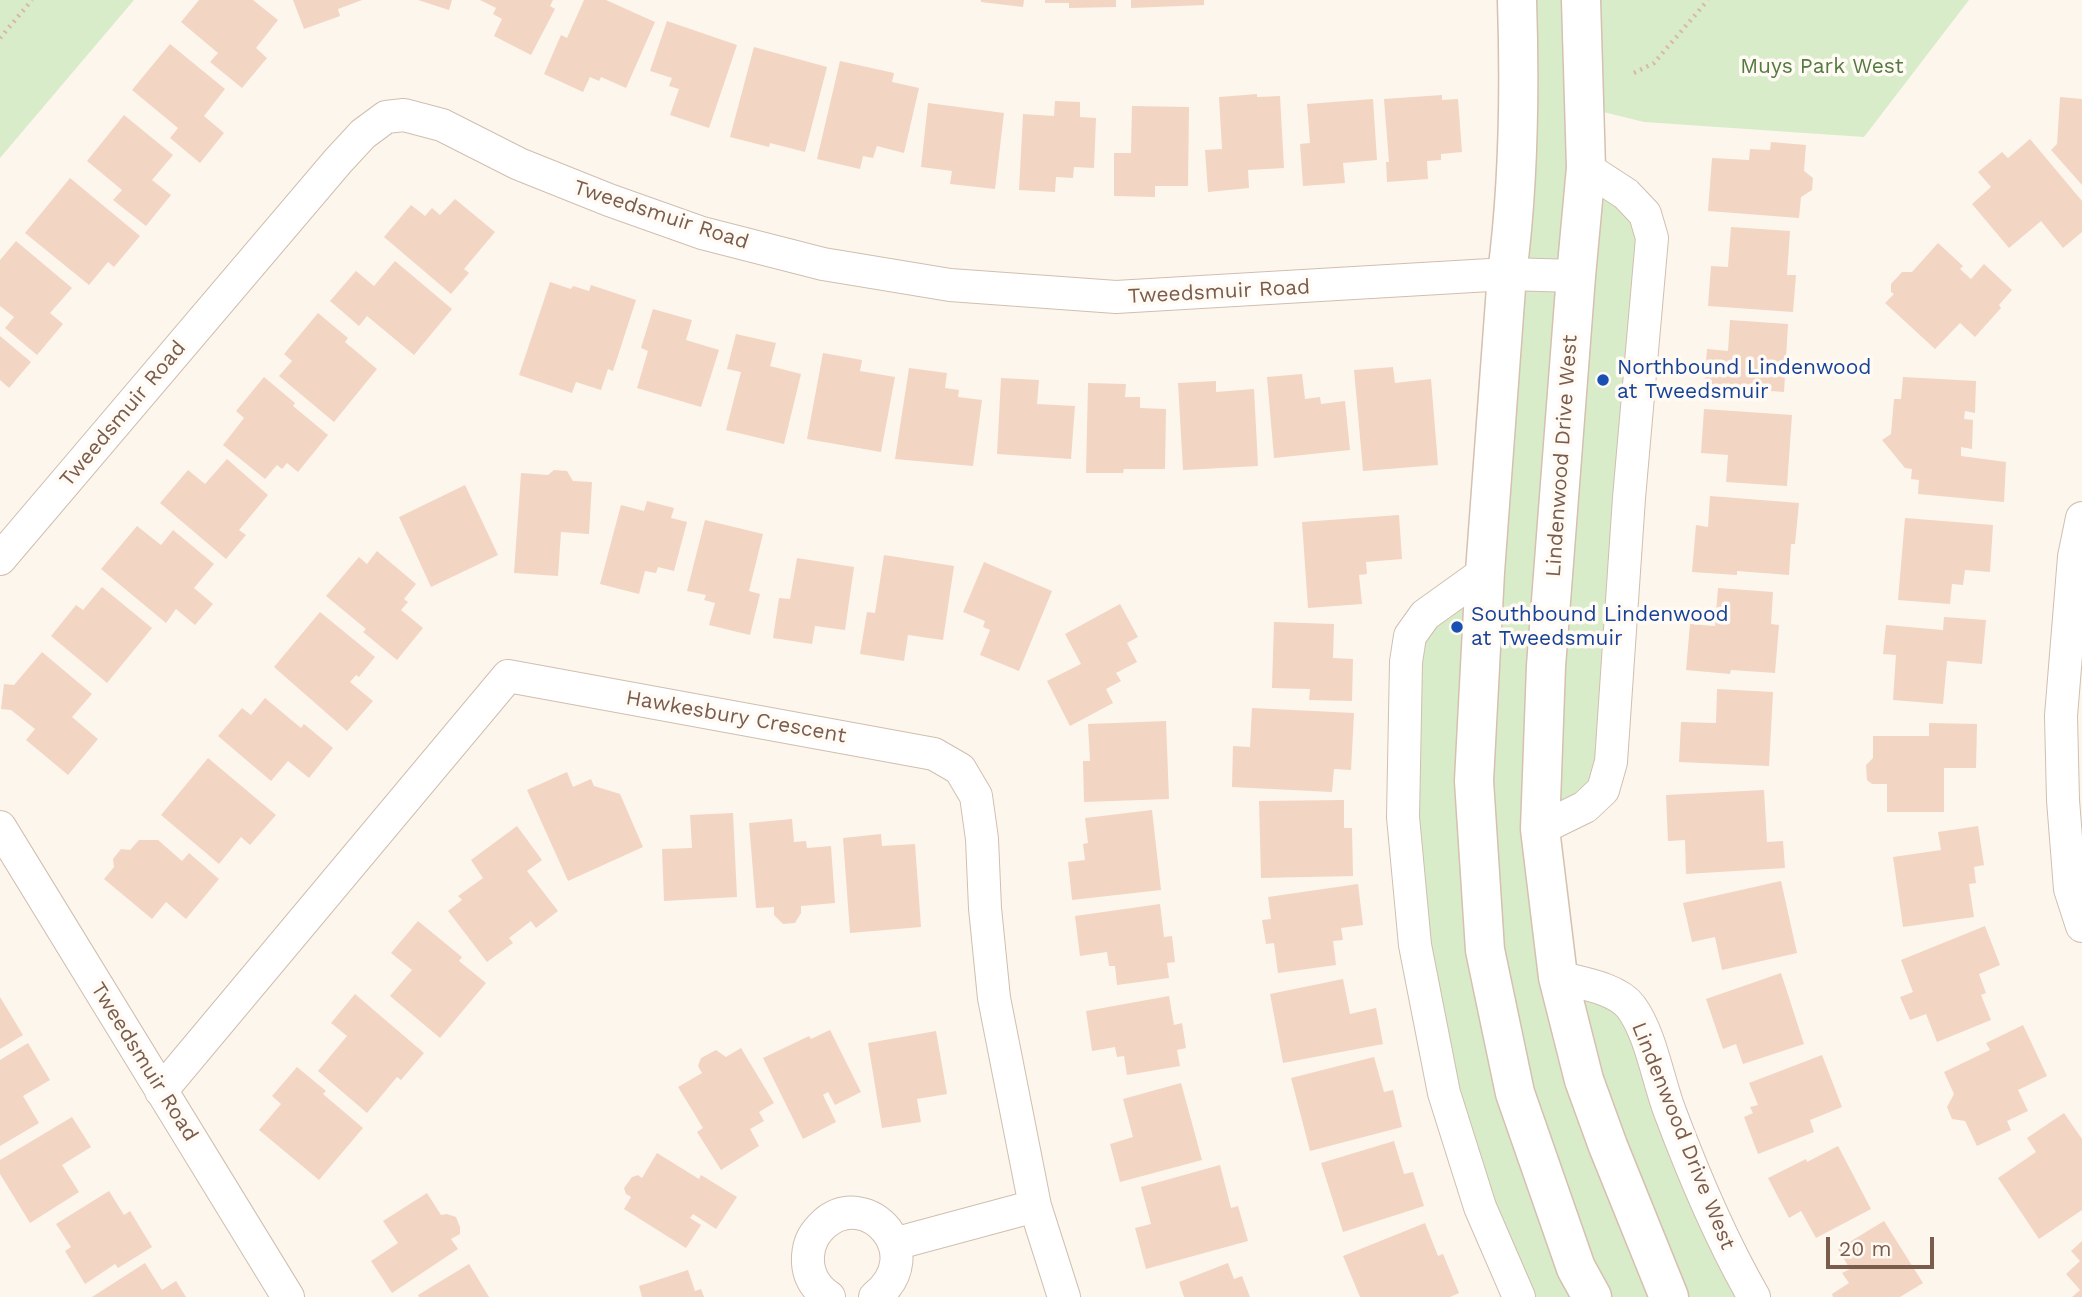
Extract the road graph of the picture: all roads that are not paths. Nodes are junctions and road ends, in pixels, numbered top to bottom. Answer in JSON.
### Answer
{"nodes":[{"id":1,"x":1517,"y":0,"type":"edge"},
{"id":2,"x":1581,"y":0,"type":"edge"},
{"id":3,"x":1587,"y":168,"type":"junction"},
{"id":4,"x":1507,"y":274,"type":"junction"},
{"id":5,"x":1576,"y":276,"type":"junction"},
{"id":6,"x":2082,"y":518,"type":"edge"},
{"id":7,"x":0,"y":559,"type":"edge"},
{"id":8,"x":1485,"y":572,"type":"junction"},
{"id":9,"x":0,"y":827,"type":"edge"},
{"id":10,"x":1541,"y":829,"type":"junction"},
{"id":11,"x":2082,"y":926,"type":"edge"},
{"id":12,"x":1558,"y":977,"type":"junction"},
{"id":13,"x":161,"y":1091,"type":"junction"},
{"id":14,"x":1035,"y":1206,"type":"junction"},
{"id":15,"x":894,"y":1244,"type":"junction"},
{"id":16,"x":288,"y":1297,"type":"edge"},
{"id":17,"x":829,"y":1297,"type":"edge"},
{"id":18,"x":875,"y":1297,"type":"edge"},
{"id":19,"x":1064,"y":1297,"type":"edge"},
{"id":20,"x":1519,"y":1297,"type":"edge"},
{"id":21,"x":1592,"y":1297,"type":"edge"},
{"id":22,"x":1670,"y":1297,"type":"edge"},
{"id":23,"x":1754,"y":1297,"type":"edge"}],
"edges":[{"from":1,"to":4,"type":"street"},
{"from":2,"to":3,"type":"street","name":"Lindenwood Drive West"},
{"from":3,"to":5,"type":"street","name":"Lindenwood Drive West"},
{"from":3,"to":10,"type":"street"},
{"from":4,"to":5,"type":"street","name":"Tweedsmuir Road"},
{"from":4,"to":7,"type":"street","name":"Tweedsmuir Road"},
{"from":4,"to":8,"type":"street"},
{"from":5,"to":10,"type":"street","name":"Lindenwood Drive West"},
{"from":6,"to":11,"type":"street"},
{"from":8,"to":20,"type":"street"},
{"from":8,"to":21,"type":"street"},
{"from":9,"to":13,"type":"street","name":"Tweedsmuir Road"},
{"from":10,"to":12,"type":"street","name":"Lindenwood Drive West"},
{"from":12,"to":22,"type":"street","name":"Lindenwood Drive West"},
{"from":12,"to":23,"type":"street","name":"Lindenwood Drive West"},
{"from":13,"to":14,"type":"street","name":"Hawkesbury Crescent"},
{"from":13,"to":16,"type":"street","name":"Tweedsmuir Road"},
{"from":14,"to":15,"type":"street"},
{"from":14,"to":19,"type":"street","name":"Hawkesbury Crescent"},
{"from":15,"to":17,"type":"street"},
{"from":15,"to":18,"type":"street"}]}
